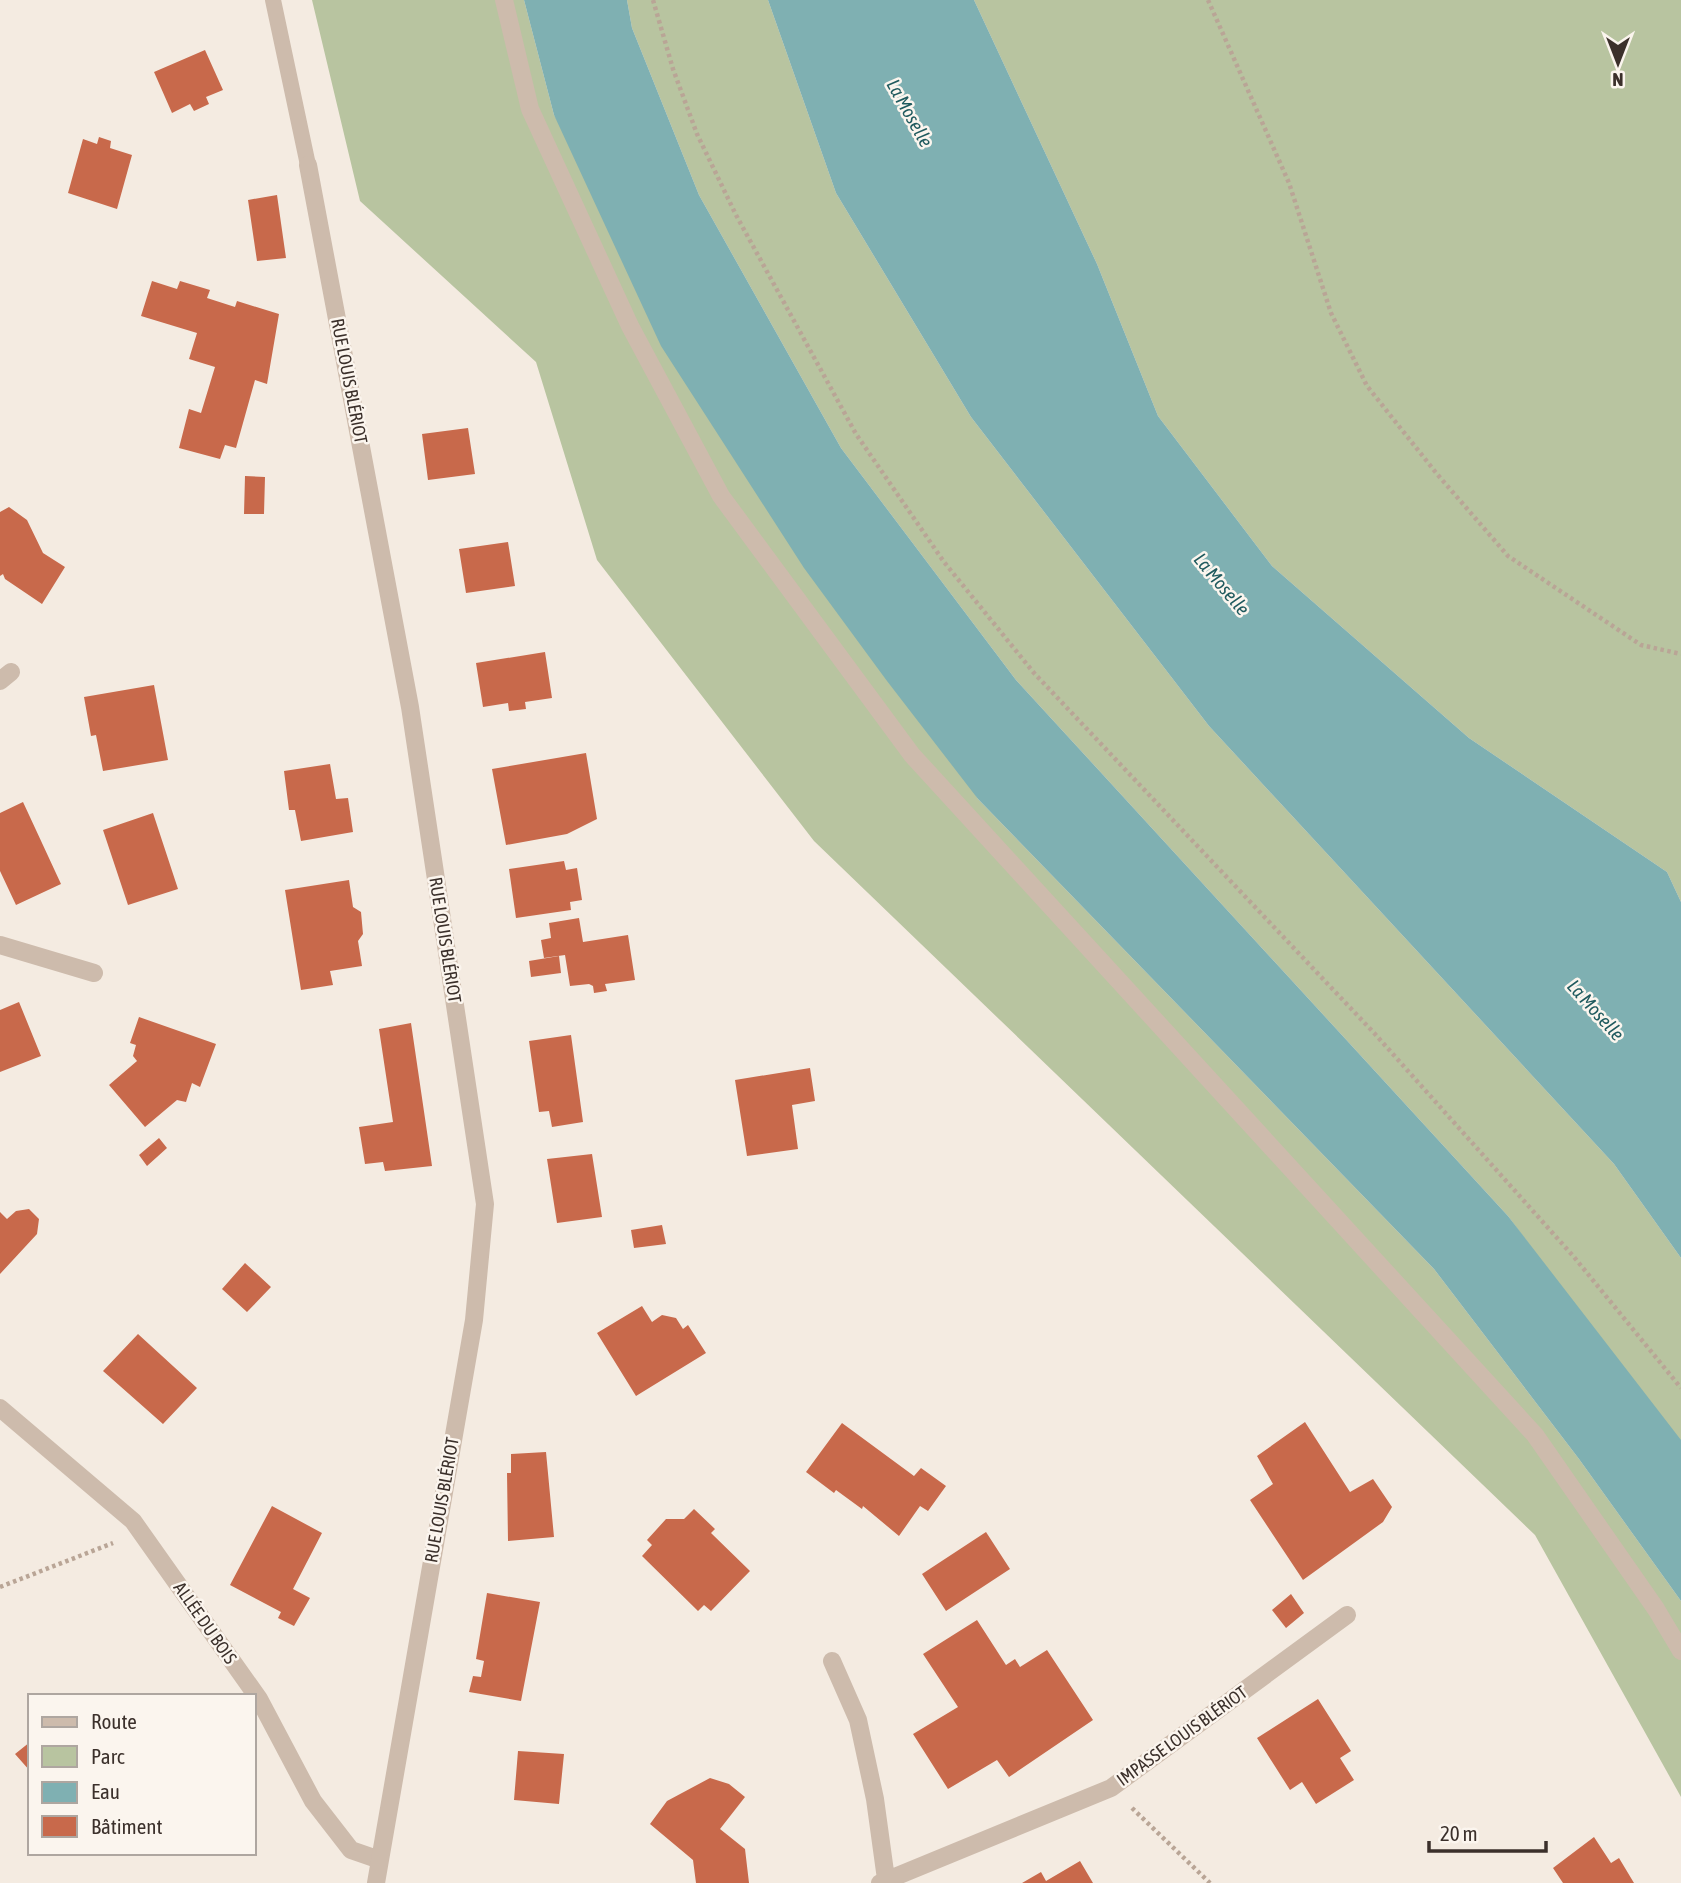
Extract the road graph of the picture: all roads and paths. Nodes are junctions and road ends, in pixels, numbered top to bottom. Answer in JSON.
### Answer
{"nodes":[{"id":1,"x":272,"y":0,"type":"edge"},
{"id":2,"x":504,"y":0,"type":"edge"},
{"id":3,"x":653,"y":0,"type":"edge"},
{"id":4,"x":1208,"y":0,"type":"edge"},
{"id":5,"x":308,"y":165,"type":"joint"},
{"id":6,"x":1681,"y":654,"type":"edge"},
{"id":7,"x":0,"y":945,"type":"edge"},
{"id":8,"x":94,"y":973,"type":"dead end"},
{"id":9,"x":1681,"y":1388,"type":"edge"},
{"id":10,"x":0,"y":1408,"type":"edge"},
{"id":11,"x":141,"y":1532,"type":"junction"},
{"id":12,"x":0,"y":1587,"type":"edge"},
{"id":13,"x":1347,"y":1615,"type":"dead end"},
{"id":14,"x":1681,"y":1651,"type":"edge"},
{"id":15,"x":832,"y":1661,"type":"dead end"},
{"id":16,"x":255,"y":1694,"type":"edge"},
{"id":17,"x":256,"y":1695,"type":"edge"},
{"id":18,"x":1111,"y":1788,"type":"junction"},
{"id":19,"x":377,"y":1859,"type":"junction"},
{"id":20,"x":883,"y":1881,"type":"edge"},
{"id":21,"x":376,"y":1883,"type":"edge"},
{"id":22,"x":1210,"y":1883,"type":"edge"}],
"edges":[{"from":1,"to":5,"type":"lane","name":"RUE LOUIS BLÉRIOT"},
{"from":2,"to":14,"type":"street"},
{"from":3,"to":9,"type":"path"},
{"from":4,"to":6,"type":"path"},
{"from":5,"to":19,"type":"street","name":"RUE LOUIS BLÉRIOT"},
{"from":7,"to":8,"type":"street"},
{"from":10,"to":11,"type":"street","name":"ALLÉE DU BOIS"},
{"from":11,"to":12,"type":"path"},
{"from":11,"to":16,"type":"street","name":"ALLÉE DU BOIS"},
{"from":13,"to":18,"type":"street","name":"IMPASSE LOUIS BLÉRIOT"},
{"from":15,"to":20,"type":"street","name":"IMPASSE LOUIS BLÉRIOT"},
{"from":17,"to":19,"type":"street","name":"ALLÉE DU BOIS"},
{"from":18,"to":20,"type":"street","name":"IMPASSE LOUIS BLÉRIOT"},
{"from":18,"to":22,"type":"path"},
{"from":19,"to":21,"type":"street","name":"RUE LOUIS BLÉRIOT"}]}
